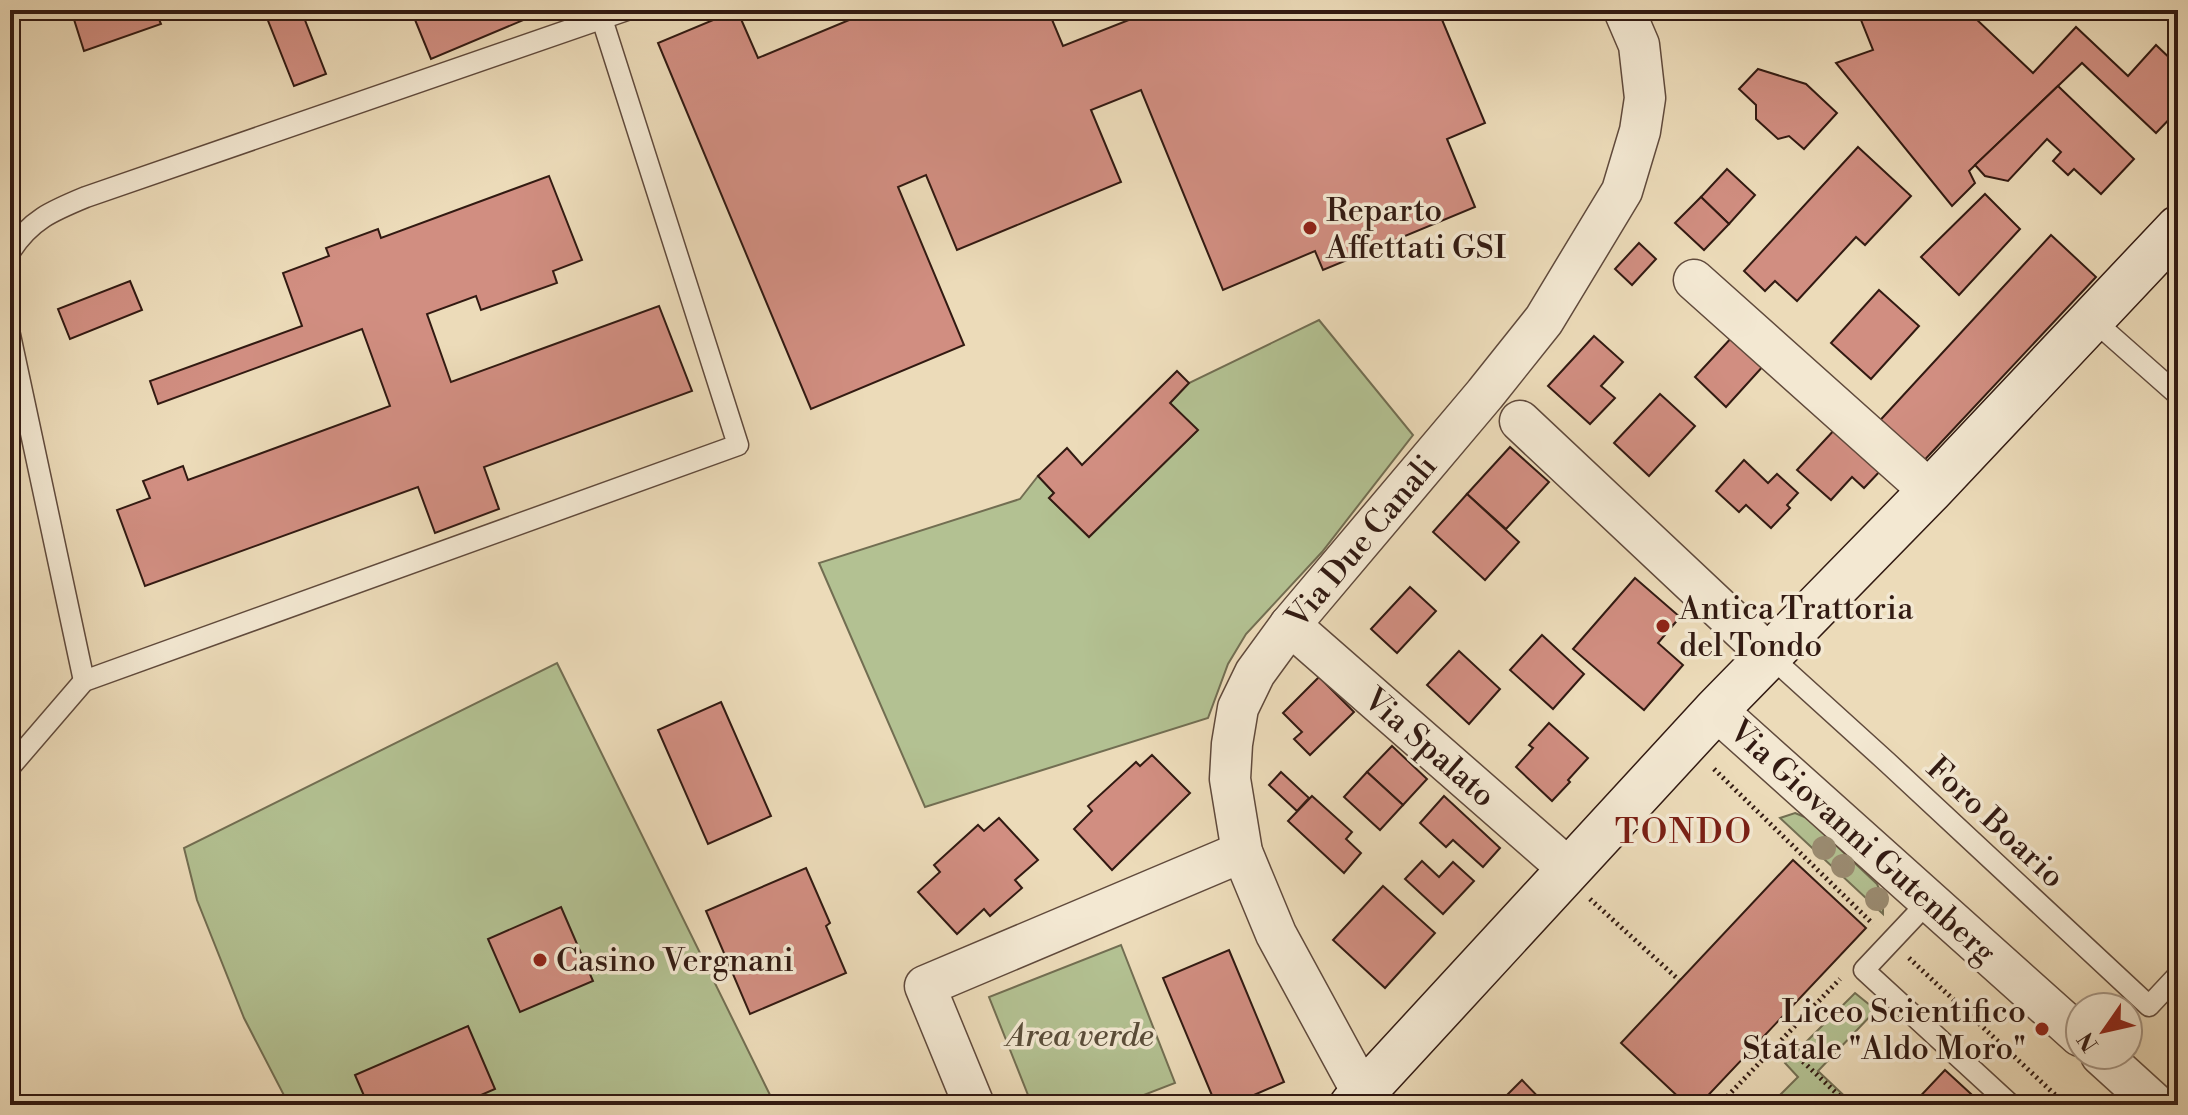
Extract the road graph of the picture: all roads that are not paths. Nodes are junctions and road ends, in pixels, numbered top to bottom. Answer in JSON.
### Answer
{"nodes":[{"id":1,"x":627,"y":10,"type":"edge"},
{"id":2,"x":1624,"y":10,"type":"edge"},
{"id":3,"x":602,"y":19,"type":"junction"},
{"id":4,"x":2178,"y":228,"type":"edge"},
{"id":5,"x":10,"y":252,"type":"edge"},
{"id":6,"x":1694,"y":280,"type":"dead end"},
{"id":7,"x":2092,"y":319,"type":"junction"},
{"id":8,"x":10,"y":335,"type":"edge"},
{"id":9,"x":2178,"y":395,"type":"edge"},
{"id":10,"x":1520,"y":421,"type":"dead end"},
{"id":11,"x":1930,"y":491,"type":"junction"},
{"id":12,"x":1290,"y":625,"type":"junction"},
{"id":13,"x":1769,"y":655,"type":"junction"},
{"id":14,"x":84,"y":681,"type":"junction"},
{"id":15,"x":1716,"y":710,"type":"junction"},
{"id":16,"x":10,"y":767,"type":"edge"},
{"id":17,"x":1242,"y":852,"type":"junction"},
{"id":18,"x":1580,"y":884,"type":"junction"},
{"id":19,"x":1929,"y":901,"type":"junction"},
{"id":20,"x":2178,"y":975,"type":"edge"},
{"id":21,"x":2064,"y":1022,"type":"edge"},
{"id":22,"x":2119,"y":1071,"type":"edge"},
{"id":23,"x":1361,"y":1101,"type":"edge"},
{"id":24,"x":974,"y":1105,"type":"edge"},
{"id":25,"x":2011,"y":1105,"type":"edge"},
{"id":26,"x":2156,"y":1105,"type":"edge"}],
"edges":[{"from":1,"to":3,"type":"lane"},
{"from":2,"to":12,"type":"street","name":"Via Due Canali"},
{"from":3,"to":5,"type":"lane"},
{"from":3,"to":14,"type":"lane"},
{"from":4,"to":7,"type":"main road"},
{"from":6,"to":11,"type":"street"},
{"from":7,"to":9,"type":"lane"},
{"from":7,"to":11,"type":"main road"},
{"from":8,"to":14,"type":"lane"},
{"from":10,"to":13,"type":"street"},
{"from":11,"to":13,"type":"main road"},
{"from":12,"to":17,"type":"street","name":"Via Due Canali"},
{"from":12,"to":18,"type":"street","name":"Via Spalato"},
{"from":13,"to":15,"type":"main road"},
{"from":13,"to":20,"type":"lane","name":"Foro Boario"},
{"from":14,"to":16,"type":"lane"},
{"from":15,"to":18,"type":"main road"},
{"from":15,"to":19,"type":"street","name":"Via Giovanni Gutenberg"},
{"from":17,"to":23,"type":"street","name":"Via Due Canali"},
{"from":17,"to":24,"type":"street"},
{"from":18,"to":23,"type":"main road"},
{"from":19,"to":21,"type":"street","name":"Via Giovanni Gutenberg"},
{"from":19,"to":25,"type":"lane"},
{"from":22,"to":26,"type":"street"}]}
